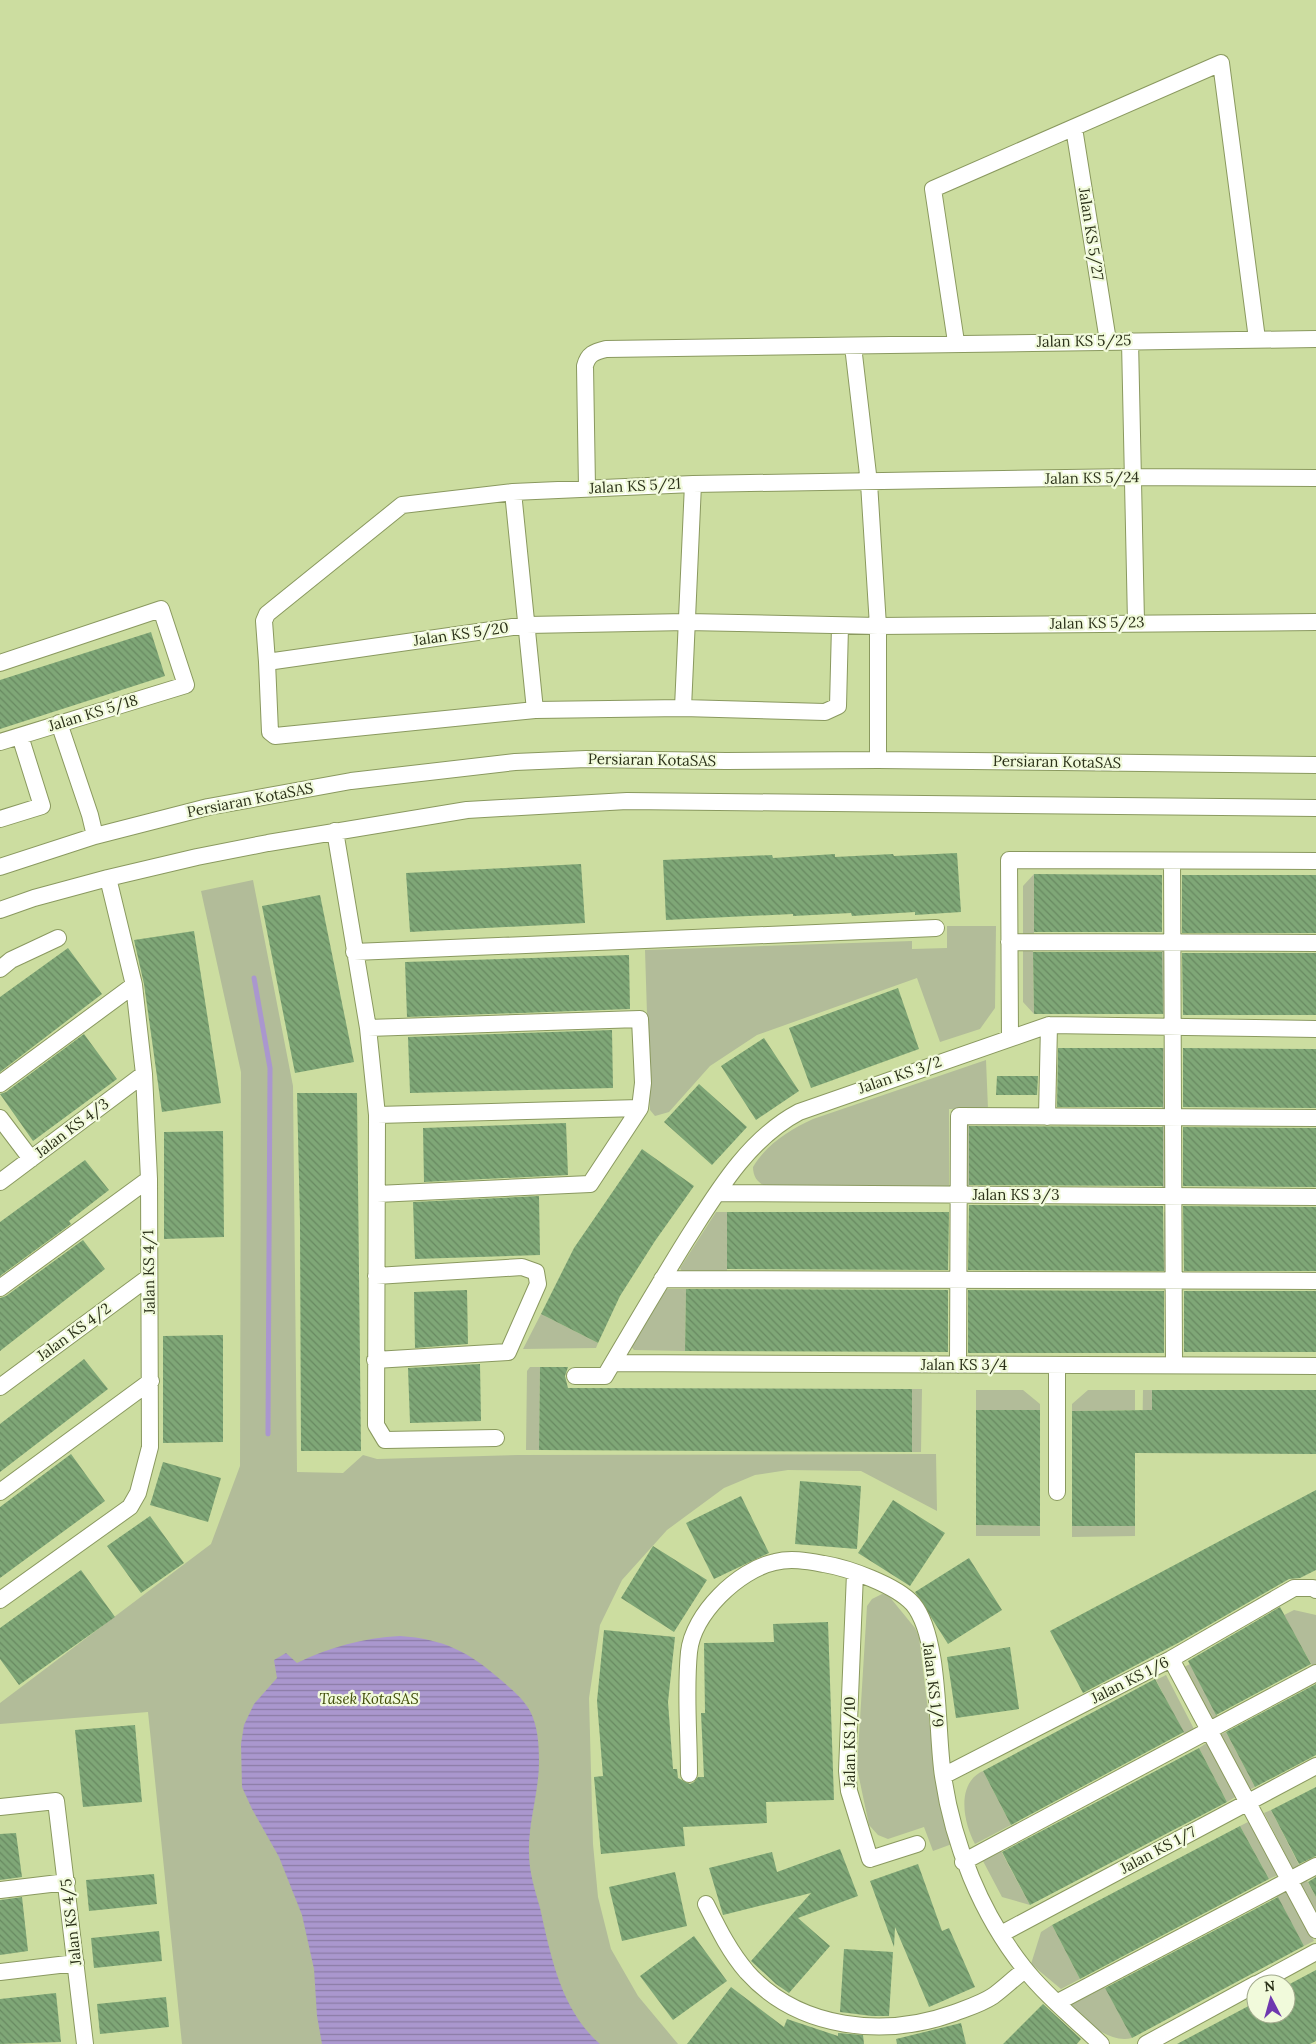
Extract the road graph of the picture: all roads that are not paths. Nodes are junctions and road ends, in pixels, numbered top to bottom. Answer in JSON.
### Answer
{"nodes":[{"id":1,"x":1074,"y":128,"type":"junction"},
{"id":2,"x":1257,"y":339,"type":"junction"},
{"id":3,"x":1316,"y":339,"type":"edge"},
{"id":4,"x":1108,"y":341,"type":"junction"},
{"id":5,"x":1130,"y":341,"type":"junction"},
{"id":6,"x":956,"y":342,"type":"junction"},
{"id":7,"x":853,"y":346,"type":"junction"},
{"id":8,"x":1133,"y":477,"type":"junction"},
{"id":9,"x":1316,"y":478,"type":"edge"},
{"id":10,"x":869,"y":483,"type":"junction"},
{"id":11,"x":693,"y":484,"type":"junction"},
{"id":12,"x":587,"y":488,"type":"junction"},
{"id":13,"x":513,"y":492,"type":"junction"},
{"id":14,"x":687,"y":622,"type":"junction"},
{"id":15,"x":1136,"y":622,"type":"junction"},
{"id":16,"x":1316,"y":622,"type":"edge"},
{"id":17,"x":527,"y":625,"type":"junction"},
{"id":18,"x":840,"y":626,"type":"junction"},
{"id":19,"x":878,"y":626,"type":"junction"},
{"id":20,"x":267,"y":662,"type":"junction"},
{"id":21,"x":0,"y":663,"type":"edge"},
{"id":22,"x":683,"y":708,"type":"junction"},
{"id":23,"x":535,"y":710,"type":"junction"},
{"id":24,"x":59,"y":723,"type":"junction"},
{"id":25,"x":20,"y":736,"type":"junction"},
{"id":26,"x":0,"y":742,"type":"edge"},
{"id":27,"x":878,"y":760,"type":"junction"},
{"id":28,"x":1316,"y":765,"type":"edge"},
{"id":29,"x":1316,"y":808,"type":"edge"},
{"id":30,"x":0,"y":820,"type":"edge"},
{"id":31,"x":335,"y":831,"type":"junction"},
{"id":32,"x":95,"y":836,"type":"junction"},
{"id":33,"x":1172,"y":861,"type":"junction"},
{"id":34,"x":1316,"y":861,"type":"edge"},
{"id":35,"x":0,"y":867,"type":"edge"},
{"id":36,"x":108,"y":878,"type":"junction"},
{"id":37,"x":0,"y":910,"type":"edge"},
{"id":38,"x":936,"y":928,"type":"dead end"},
{"id":39,"x":58,"y":938,"type":"dead end"},
{"id":40,"x":1010,"y":942,"type":"junction"},
{"id":41,"x":1172,"y":943,"type":"junction"},
{"id":42,"x":1316,"y":943,"type":"edge"},
{"id":43,"x":354,"y":952,"type":"junction"},
{"id":44,"x":0,"y":969,"type":"edge"},
{"id":45,"x":134,"y":985,"type":"junction"},
{"id":46,"x":1049,"y":1025,"type":"junction"},
{"id":47,"x":1173,"y":1026,"type":"junction"},
{"id":48,"x":368,"y":1028,"type":"junction"},
{"id":49,"x":1316,"y":1028,"type":"edge"},
{"id":50,"x":1010,"y":1037,"type":"junction"},
{"id":51,"x":144,"y":1074,"type":"junction"},
{"id":52,"x":0,"y":1084,"type":"edge"},
{"id":53,"x":640,"y":1108,"type":"junction"},
{"id":54,"x":377,"y":1115,"type":"junction"},
{"id":55,"x":1047,"y":1117,"type":"junction"},
{"id":56,"x":1173,"y":1117,"type":"junction"},
{"id":57,"x":0,"y":1118,"type":"edge"},
{"id":58,"x":1316,"y":1118,"type":"edge"},
{"id":59,"x":31,"y":1159,"type":"junction"},
{"id":60,"x":149,"y":1179,"type":"junction"},
{"id":61,"x":0,"y":1182,"type":"edge"},
{"id":62,"x":717,"y":1193,"type":"junction"},
{"id":63,"x":377,"y":1194,"type":"junction"},
{"id":64,"x":958,"y":1194,"type":"junction"},
{"id":65,"x":1173,"y":1196,"type":"junction"},
{"id":66,"x":1316,"y":1197,"type":"edge"},
{"id":67,"x":376,"y":1276,"type":"junction"},
{"id":68,"x":149,"y":1277,"type":"junction"},
{"id":69,"x":662,"y":1279,"type":"junction"},
{"id":70,"x":958,"y":1280,"type":"junction"},
{"id":71,"x":1173,"y":1281,"type":"junction"},
{"id":72,"x":1316,"y":1281,"type":"edge"},
{"id":73,"x":0,"y":1288,"type":"edge"},
{"id":74,"x":375,"y":1360,"type":"junction"},
{"id":75,"x":613,"y":1363,"type":"junction"},
{"id":76,"x":958,"y":1365,"type":"junction"},
{"id":77,"x":1056,"y":1365,"type":"junction"},
{"id":78,"x":1174,"y":1365,"type":"junction"},
{"id":79,"x":1316,"y":1366,"type":"edge"},
{"id":80,"x":574,"y":1376,"type":"dead end"},
{"id":81,"x":151,"y":1381,"type":"junction"},
{"id":82,"x":0,"y":1387,"type":"edge"},
{"id":83,"x":496,"y":1438,"type":"dead end"},
{"id":84,"x":0,"y":1492,"type":"edge"},
{"id":85,"x":1057,"y":1492,"type":"dead end"},
{"id":86,"x":855,"y":1573,"type":"junction"},
{"id":87,"x":1316,"y":1590,"type":"edge"},
{"id":88,"x":0,"y":1600,"type":"edge"},
{"id":89,"x":1171,"y":1659,"type":"junction"},
{"id":90,"x":1316,"y":1673,"type":"edge"},
{"id":91,"x":1210,"y":1730,"type":"junction"},
{"id":92,"x":1316,"y":1766,"type":"edge"},
{"id":93,"x":689,"y":1774,"type":"dead end"},
{"id":94,"x":943,"y":1776,"type":"junction"},
{"id":95,"x":1248,"y":1802,"type":"junction"},
{"id":96,"x":0,"y":1807,"type":"edge"},
{"id":97,"x":917,"y":1844,"type":"dead end"},
{"id":98,"x":963,"y":1862,"type":"junction"},
{"id":99,"x":1316,"y":1866,"type":"edge"},
{"id":100,"x":1290,"y":1880,"type":"junction"},
{"id":101,"x":66,"y":1882,"type":"junction"},
{"id":102,"x":0,"y":1890,"type":"edge"},
{"id":103,"x":706,"y":1904,"type":"dead end"},
{"id":104,"x":1316,"y":1930,"type":"edge"},
{"id":105,"x":1001,"y":1934,"type":"junction"},
{"id":106,"x":1316,"y":1952,"type":"edge"},
{"id":107,"x":76,"y":1963,"type":"junction"},
{"id":108,"x":1025,"y":1970,"type":"junction"},
{"id":109,"x":0,"y":1972,"type":"edge"},
{"id":110,"x":1275,"y":1974,"type":"edge"},
{"id":111,"x":1246,"y":1989,"type":"edge"},
{"id":112,"x":1058,"y":2002,"type":"junction"},
{"id":113,"x":85,"y":2044,"type":"edge"},
{"id":114,"x":1101,"y":2044,"type":"edge"},
{"id":115,"x":1146,"y":2044,"type":"edge"}],
"edges":[{"from":1,"to":2,"type":"street"},
{"from":1,"to":4,"type":"street","name":"Jalan KS 5/27"},
{"from":1,"to":6,"type":"street"},
{"from":2,"to":3,"type":"street","name":"Jalan KS 5/25"},
{"from":2,"to":5,"type":"street","name":"Jalan KS 5/25"},
{"from":4,"to":5,"type":"street","name":"Jalan KS 5/25"},
{"from":4,"to":6,"type":"street","name":"Jalan KS 5/25"},
{"from":5,"to":8,"type":"street"},
{"from":6,"to":7,"type":"street","name":"Jalan KS 5/25"},
{"from":7,"to":10,"type":"street"},
{"from":7,"to":12,"type":"street","name":"Jalan KS 5/25"},
{"from":8,"to":9,"type":"street","name":"Jalan KS 5/24"},
{"from":8,"to":10,"type":"street","name":"Jalan KS 5/24"},
{"from":8,"to":15,"type":"street"},
{"from":10,"to":11,"type":"street","name":"Jalan KS 5/21"},
{"from":10,"to":19,"type":"street"},
{"from":11,"to":12,"type":"street","name":"Jalan KS 5/21"},
{"from":11,"to":14,"type":"street"},
{"from":12,"to":13,"type":"street","name":"Jalan KS 5/21"},
{"from":13,"to":17,"type":"street"},
{"from":13,"to":20,"type":"street","name":"Jalan KS 5/21"},
{"from":14,"to":17,"type":"street","name":"Jalan KS 5/20"},
{"from":14,"to":18,"type":"street","name":"Jalan KS 5/20"},
{"from":14,"to":22,"type":"street"},
{"from":15,"to":16,"type":"street","name":"Jalan KS 5/23"},
{"from":15,"to":19,"type":"street","name":"Jalan KS 5/23"},
{"from":17,"to":20,"type":"street","name":"Jalan KS 5/20"},
{"from":17,"to":23,"type":"street"},
{"from":18,"to":19,"type":"street","name":"Jalan KS 5/20"},
{"from":18,"to":22,"type":"street"},
{"from":19,"to":27,"type":"street"},
{"from":20,"to":23,"type":"street"},
{"from":21,"to":24,"type":"street","name":"Jalan KS 5/18"},
{"from":22,"to":23,"type":"street"},
{"from":24,"to":25,"type":"street","name":"Jalan KS 5/18"},
{"from":24,"to":32,"type":"street"},
{"from":25,"to":26,"type":"street","name":"Jalan KS 5/18"},
{"from":25,"to":30,"type":"street"},
{"from":27,"to":28,"type":"street","name":"Persiaran KotaSAS"},
{"from":27,"to":32,"type":"street","name":"Persiaran KotaSAS"},
{"from":29,"to":31,"type":"street"},
{"from":31,"to":36,"type":"street"},
{"from":31,"to":43,"type":"street"},
{"from":32,"to":35,"type":"street","name":"Persiaran KotaSAS"},
{"from":33,"to":34,"type":"street"},
{"from":33,"to":40,"type":"street"},
{"from":33,"to":41,"type":"street"},
{"from":36,"to":37,"type":"street"},
{"from":36,"to":45,"type":"street","name":"Jalan KS 4/1"},
{"from":38,"to":43,"type":"street"},
{"from":39,"to":44,"type":"street"},
{"from":40,"to":41,"type":"street"},
{"from":40,"to":50,"type":"street"},
{"from":41,"to":42,"type":"street"},
{"from":41,"to":47,"type":"street"},
{"from":43,"to":48,"type":"street"},
{"from":45,"to":51,"type":"street","name":"Jalan KS 4/1"},
{"from":45,"to":52,"type":"street"},
{"from":46,"to":47,"type":"street","name":"Jalan KS 3/2"},
{"from":46,"to":50,"type":"street","name":"Jalan KS 3/2"},
{"from":46,"to":55,"type":"street"},
{"from":47,"to":49,"type":"street","name":"Jalan KS 3/2"},
{"from":47,"to":56,"type":"street"},
{"from":48,"to":53,"type":"street"},
{"from":48,"to":54,"type":"street"},
{"from":50,"to":62,"type":"street","name":"Jalan KS 3/2"},
{"from":51,"to":59,"type":"street","name":"Jalan KS 4/3"},
{"from":51,"to":60,"type":"street","name":"Jalan KS 4/1"},
{"from":53,"to":54,"type":"street"},
{"from":53,"to":63,"type":"street"},
{"from":54,"to":63,"type":"street"},
{"from":55,"to":56,"type":"street"},
{"from":55,"to":64,"type":"street"},
{"from":56,"to":58,"type":"street"},
{"from":56,"to":65,"type":"street"},
{"from":57,"to":59,"type":"street"},
{"from":59,"to":61,"type":"street","name":"Jalan KS 4/3"},
{"from":60,"to":68,"type":"street","name":"Jalan KS 4/1"},
{"from":60,"to":73,"type":"street"},
{"from":62,"to":64,"type":"street","name":"Jalan KS 3/3"},
{"from":62,"to":69,"type":"street","name":"Jalan KS 3/2"},
{"from":63,"to":67,"type":"street"},
{"from":64,"to":65,"type":"street","name":"Jalan KS 3/3"},
{"from":64,"to":70,"type":"street"},
{"from":65,"to":66,"type":"street","name":"Jalan KS 3/3"},
{"from":65,"to":71,"type":"street"},
{"from":67,"to":74,"type":"street"},
{"from":67,"to":74,"type":"street"},
{"from":68,"to":81,"type":"street","name":"Jalan KS 4/1"},
{"from":68,"to":82,"type":"street","name":"Jalan KS 4/2"},
{"from":69,"to":70,"type":"street"},
{"from":69,"to":75,"type":"street","name":"Jalan KS 3/2"},
{"from":70,"to":71,"type":"street"},
{"from":70,"to":76,"type":"street"},
{"from":71,"to":72,"type":"street"},
{"from":71,"to":78,"type":"street"},
{"from":74,"to":83,"type":"street"},
{"from":75,"to":76,"type":"street","name":"Jalan KS 3/4"},
{"from":75,"to":80,"type":"street"},
{"from":76,"to":77,"type":"street","name":"Jalan KS 3/4"},
{"from":77,"to":78,"type":"street","name":"Jalan KS 3/4"},
{"from":77,"to":85,"type":"street"},
{"from":78,"to":79,"type":"street","name":"Jalan KS 3/4"},
{"from":81,"to":84,"type":"street"},
{"from":81,"to":88,"type":"street","name":"Jalan KS 4/1"},
{"from":86,"to":93,"type":"street","name":"Jalan KS 1/9"},
{"from":86,"to":94,"type":"street","name":"Jalan KS 1/9"},
{"from":86,"to":97,"type":"street","name":"Jalan KS 1/10"},
{"from":87,"to":89,"type":"street","name":"Jalan KS 1/6"},
{"from":89,"to":91,"type":"street"},
{"from":89,"to":94,"type":"street","name":"Jalan KS 1/6"},
{"from":90,"to":91,"type":"street"},
{"from":91,"to":95,"type":"street"},
{"from":91,"to":98,"type":"street"},
{"from":92,"to":95,"type":"street","name":"Jalan KS 1/7"},
{"from":94,"to":98,"type":"street","name":"Jalan KS 1/9"},
{"from":95,"to":100,"type":"street"},
{"from":95,"to":105,"type":"street","name":"Jalan KS 1/7"},
{"from":96,"to":101,"type":"street","name":"Jalan KS 4/5"},
{"from":98,"to":105,"type":"street","name":"Jalan KS 1/9"},
{"from":99,"to":100,"type":"street"},
{"from":100,"to":104,"type":"street"},
{"from":100,"to":112,"type":"street"},
{"from":101,"to":102,"type":"street"},
{"from":101,"to":107,"type":"street","name":"Jalan KS 4/5"},
{"from":103,"to":108,"type":"street"},
{"from":105,"to":108,"type":"street","name":"Jalan KS 1/9"},
{"from":106,"to":110,"type":"street"},
{"from":107,"to":109,"type":"street"},
{"from":107,"to":113,"type":"street","name":"Jalan KS 4/5"},
{"from":108,"to":112,"type":"street","name":"Jalan KS 1/9"},
{"from":111,"to":115,"type":"street"},
{"from":112,"to":114,"type":"street","name":"Jalan KS 1/9"}]}
